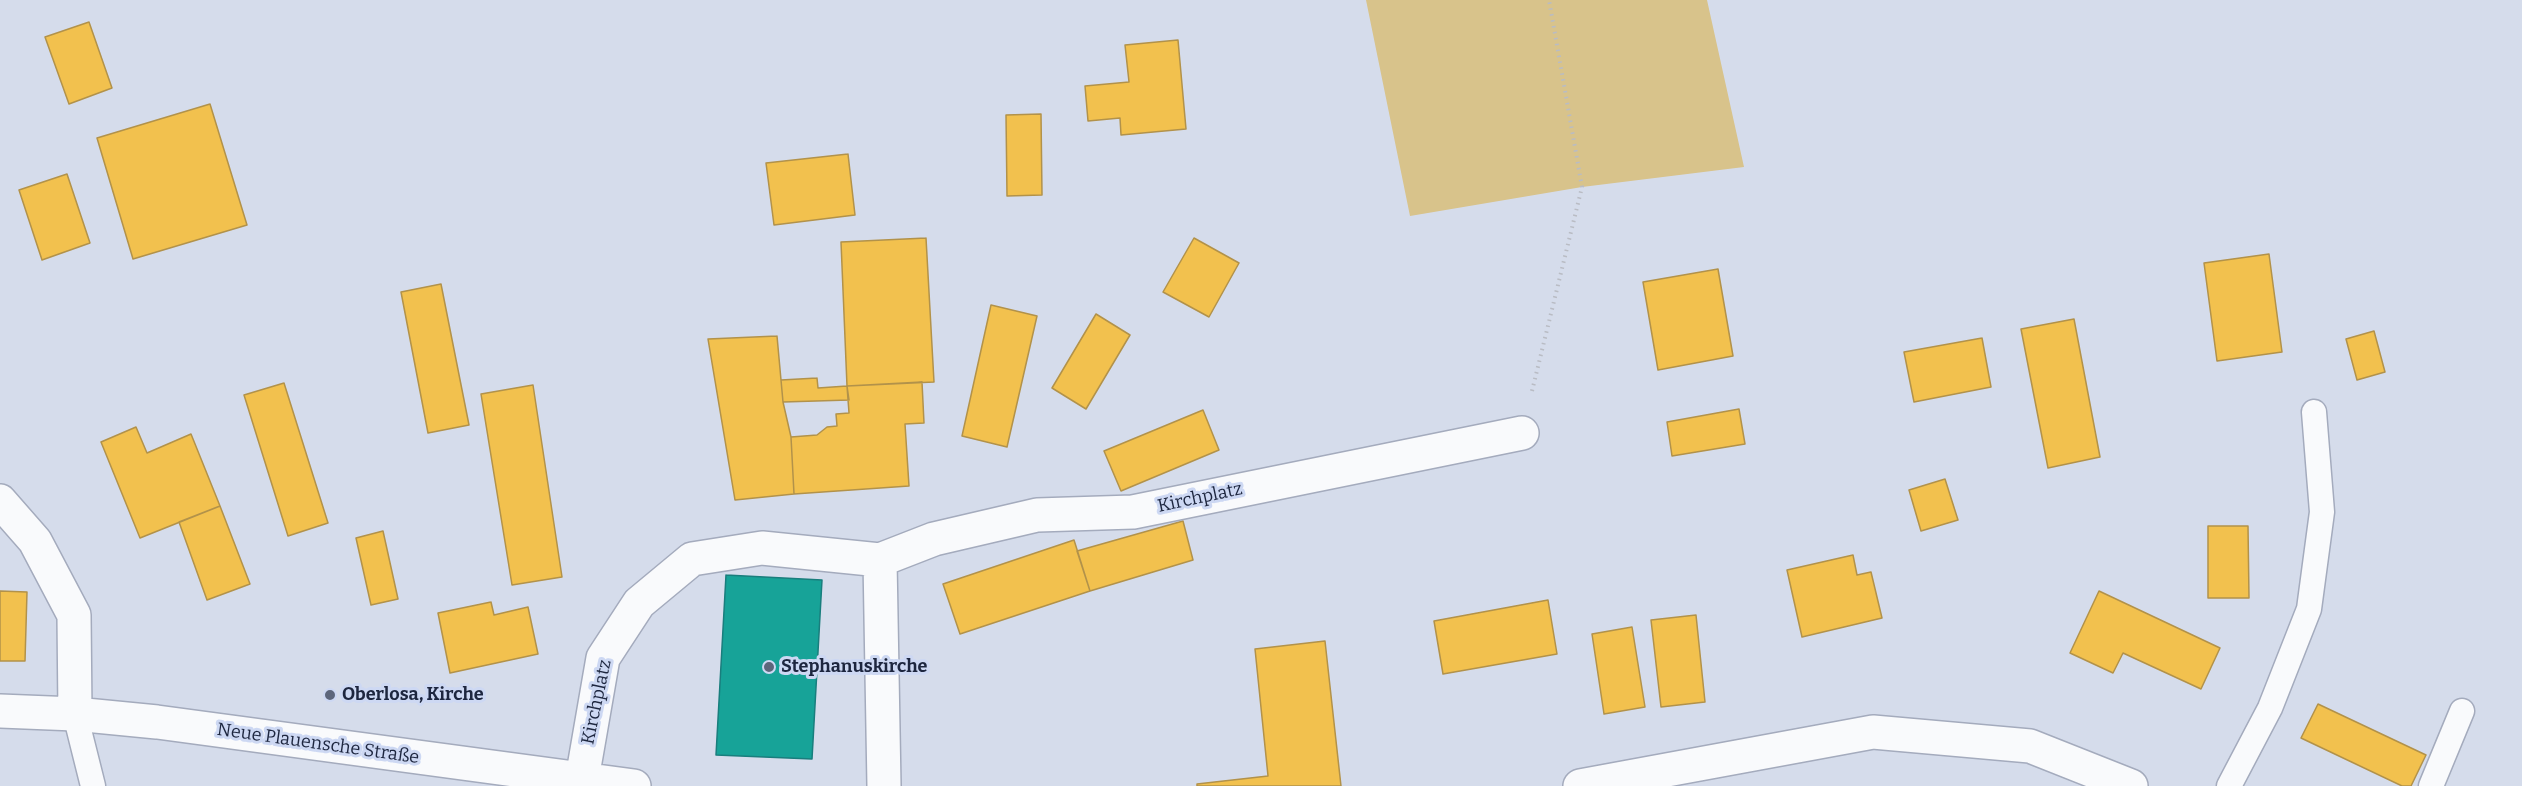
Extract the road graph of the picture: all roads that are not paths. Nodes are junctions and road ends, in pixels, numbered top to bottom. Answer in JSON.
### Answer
{"nodes":[{"id":1,"x":2314,"y":412,"type":"dead end"},
{"id":2,"x":1522,"y":433,"type":"road end"},
{"id":3,"x":0,"y":501,"type":"edge"},
{"id":4,"x":880,"y":560,"type":"junction"},
{"id":5,"x":0,"y":711,"type":"edge"},
{"id":6,"x":2462,"y":711,"type":"dead end"},
{"id":7,"x":75,"y":714,"type":"junction"},
{"id":8,"x":582,"y":779,"type":"junction"},
{"id":9,"x":93,"y":786,"type":"edge"},
{"id":10,"x":634,"y":786,"type":"edge"},
{"id":11,"x":884,"y":786,"type":"edge"},
{"id":12,"x":1580,"y":786,"type":"edge"},
{"id":13,"x":2131,"y":786,"type":"edge"},
{"id":14,"x":2229,"y":786,"type":"edge"},
{"id":15,"x":2431,"y":786,"type":"edge"}],
"edges":[{"from":1,"to":14,"type":"lane"},
{"from":2,"to":4,"type":"street","name":"Kirchplatz"},
{"from":3,"to":7,"type":"street"},
{"from":4,"to":8,"type":"street","name":"Kirchplatz"},
{"from":4,"to":11,"type":"street"},
{"from":5,"to":7,"type":"street","name":"Neue Plauensche Straße"},
{"from":6,"to":15,"type":"lane"},
{"from":7,"to":8,"type":"street","name":"Neue Plauensche Straße"},
{"from":7,"to":9,"type":"lane"},
{"from":8,"to":10,"type":"street","name":"Neue Plauensche Straße"},
{"from":12,"to":13,"type":"street"}]}
